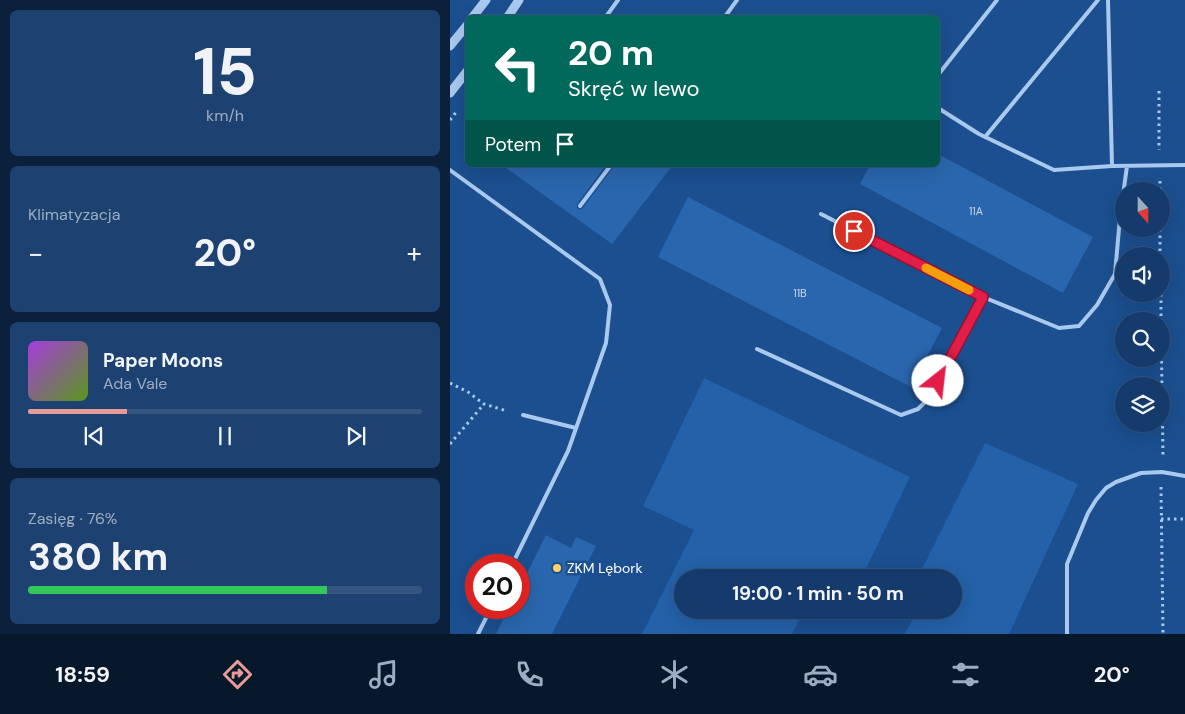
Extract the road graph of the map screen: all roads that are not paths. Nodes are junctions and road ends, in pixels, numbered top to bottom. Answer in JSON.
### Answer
{"nodes":[{"id":1,"x":486,"y":0,"type":"edge"},
{"id":2,"x":519,"y":0,"type":"edge"},
{"id":3,"x":618,"y":0,"type":"edge"},
{"id":4,"x":738,"y":0,"type":"edge"},
{"id":5,"x":997,"y":0,"type":"edge"},
{"id":6,"x":1098,"y":0,"type":"edge"},
{"id":7,"x":1108,"y":0,"type":"edge"},
{"id":8,"x":478,"y":15,"type":"edge"},
{"id":9,"x":509,"y":15,"type":"edge"},
{"id":10,"x":607,"y":15,"type":"edge"},
{"id":11,"x":726,"y":15,"type":"edge"},
{"id":12,"x":465,"y":28,"type":"edge"},
{"id":13,"x":450,"y":46,"type":"edge"},
{"id":14,"x":940,"y":72,"type":"edge"},
{"id":15,"x":465,"y":74,"type":"edge"},
{"id":16,"x":450,"y":93,"type":"edge"},
{"id":17,"x":940,"y":109,"type":"edge"},
{"id":18,"x":985,"y":137,"type":"junction"},
{"id":19,"x":1185,"y":165,"type":"edge"},
{"id":20,"x":1112,"y":166,"type":"junction"},
{"id":21,"x":1127,"y":166,"type":"junction"},
{"id":22,"x":609,"y":167,"type":"edge"},
{"id":23,"x":450,"y":170,"type":"edge"},
{"id":24,"x":580,"y":206,"type":"dead end"},
{"id":25,"x":821,"y":214,"type":"dead end"},
{"id":26,"x":983,"y":297,"type":"junction"},
{"id":27,"x":757,"y":349,"type":"dead end"},
{"id":28,"x":523,"y":415,"type":"road end"},
{"id":29,"x":576,"y":428,"type":"junction"},
{"id":30,"x":1185,"y":476,"type":"edge"},
{"id":31,"x":517,"y":554,"type":"edge"},
{"id":32,"x":486,"y":619,"type":"edge"},
{"id":33,"x":478,"y":634,"type":"edge"},
{"id":34,"x":1067,"y":634,"type":"edge"}],
"edges":[{"from":1,"to":8,"type":"street"},
{"from":2,"to":9,"type":"street"},
{"from":3,"to":10,"type":"lane"},
{"from":4,"to":11,"type":"lane"},
{"from":5,"to":14,"type":"lane"},
{"from":6,"to":18,"type":"lane"},
{"from":7,"to":20,"type":"lane"},
{"from":12,"to":13,"type":"street"},
{"from":15,"to":16,"type":"street"},
{"from":17,"to":18,"type":"lane"},
{"from":18,"to":20,"type":"lane"},
{"from":19,"to":21,"type":"lane"},
{"from":20,"to":21,"type":"lane"},
{"from":21,"to":26,"type":"lane"},
{"from":22,"to":24,"type":"lane"},
{"from":23,"to":29,"type":"lane"},
{"from":25,"to":26,"type":"lane"},
{"from":26,"to":27,"type":"lane"},
{"from":28,"to":29,"type":"lane"},
{"from":29,"to":31,"type":"lane"},
{"from":30,"to":34,"type":"lane"},
{"from":32,"to":33,"type":"lane"}]}
